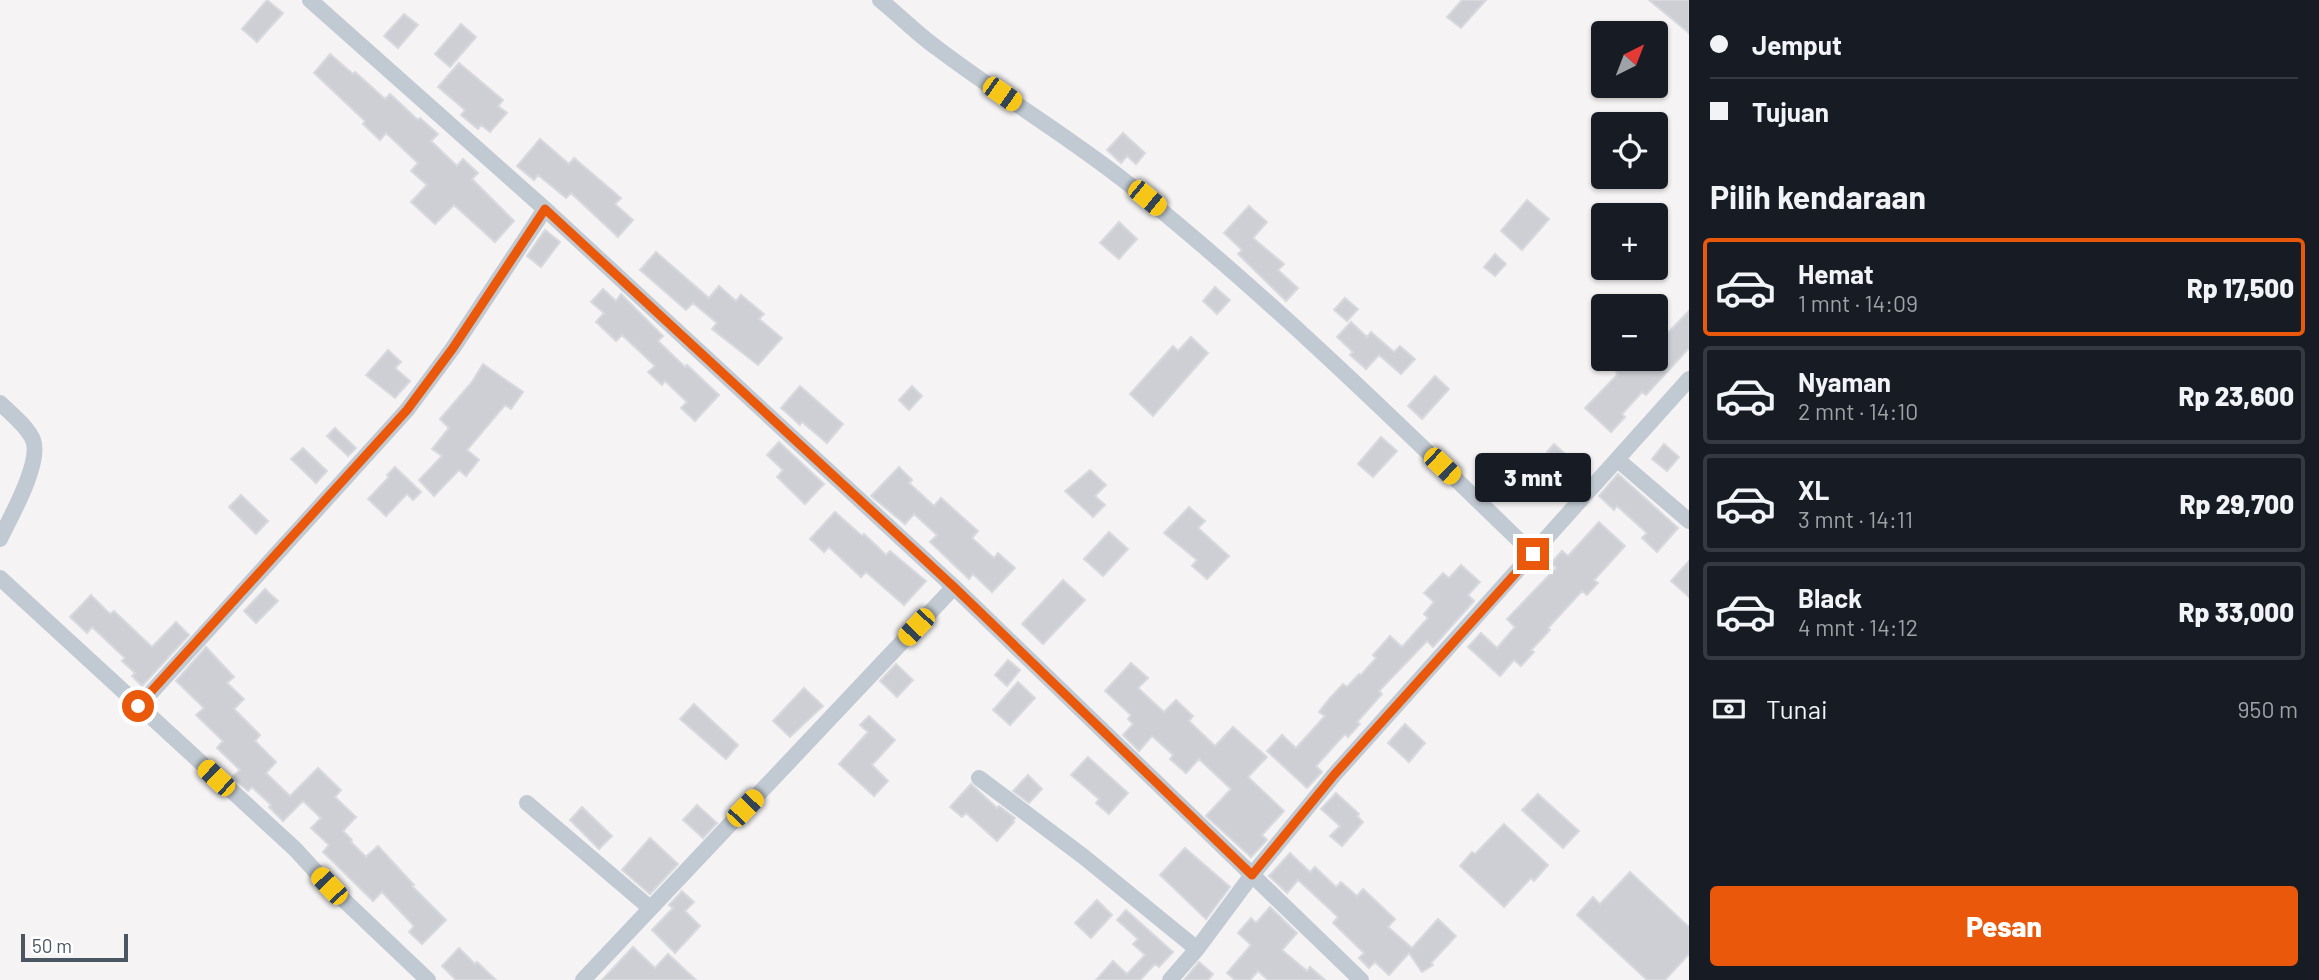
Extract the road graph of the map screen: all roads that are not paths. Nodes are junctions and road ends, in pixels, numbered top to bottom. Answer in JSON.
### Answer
{"nodes":[{"id":1,"x":310,"y":0,"type":"edge"},
{"id":2,"x":880,"y":0,"type":"edge"},
{"id":3,"x":545,"y":209,"type":"junction"},
{"id":4,"x":1689,"y":379,"type":"edge"},
{"id":5,"x":0,"y":402,"type":"edge"},
{"id":6,"x":1618,"y":460,"type":"junction"},
{"id":7,"x":1689,"y":521,"type":"edge"},
{"id":8,"x":0,"y":539,"type":"edge"},
{"id":9,"x":1533,"y":554,"type":"junction"},
{"id":10,"x":0,"y":578,"type":"edge"},
{"id":11,"x":954,"y":587,"type":"junction"},
{"id":12,"x":138,"y":706,"type":"junction"},
{"id":13,"x":979,"y":778,"type":"dead end"},
{"id":14,"x":527,"y":803,"type":"dead end"},
{"id":15,"x":1252,"y":875,"type":"junction"},
{"id":16,"x":650,"y":908,"type":"junction"},
{"id":17,"x":1197,"y":949,"type":"junction"},
{"id":18,"x":428,"y":980,"type":"edge"},
{"id":19,"x":583,"y":980,"type":"edge"},
{"id":20,"x":1170,"y":980,"type":"edge"},
{"id":21,"x":1361,"y":980,"type":"edge"}],
"edges":[{"from":1,"to":3,"type":"street"},
{"from":2,"to":9,"type":"street"},
{"from":3,"to":11,"type":"street"},
{"from":3,"to":12,"type":"street"},
{"from":4,"to":6,"type":"street"},
{"from":5,"to":8,"type":"street"},
{"from":6,"to":7,"type":"street"},
{"from":6,"to":9,"type":"street"},
{"from":9,"to":15,"type":"street"},
{"from":10,"to":12,"type":"street"},
{"from":11,"to":15,"type":"street"},
{"from":11,"to":16,"type":"street"},
{"from":12,"to":18,"type":"street"},
{"from":13,"to":17,"type":"street"},
{"from":14,"to":16,"type":"street"},
{"from":15,"to":17,"type":"street"},
{"from":15,"to":21,"type":"street"},
{"from":16,"to":19,"type":"street"},
{"from":17,"to":20,"type":"street"}]}
